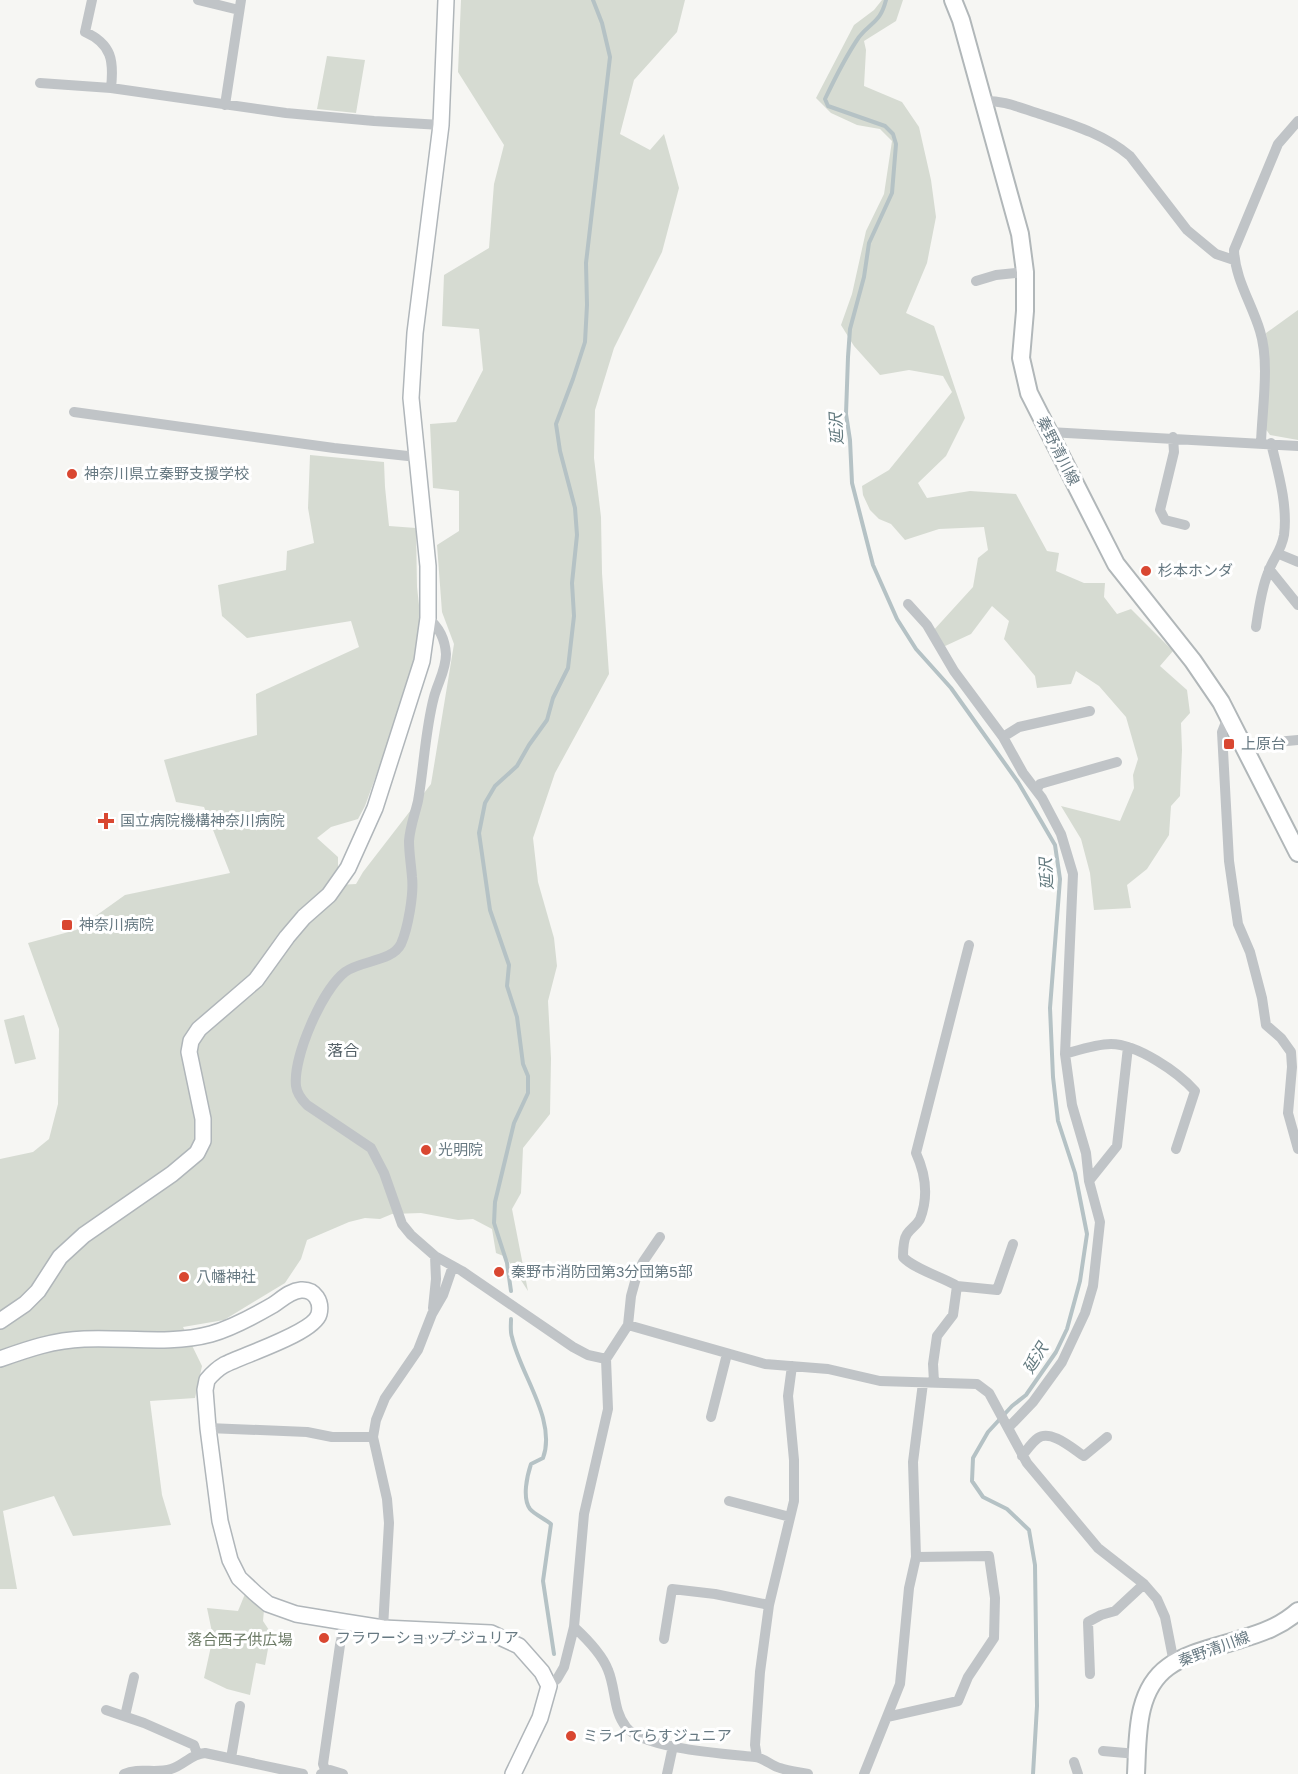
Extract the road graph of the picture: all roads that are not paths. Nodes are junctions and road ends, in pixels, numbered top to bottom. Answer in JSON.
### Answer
{"nodes":[{"id":1,"x":92,"y":0,"type":"edge"},
{"id":2,"x":198,"y":0,"type":"edge"},
{"id":3,"x":446,"y":0,"type":"edge"},
{"id":4,"x":953,"y":0,"type":"edge"},
{"id":5,"x":240,"y":5,"type":"edge"},
{"id":6,"x":40,"y":83,"type":"dead end"},
{"id":7,"x":111,"y":88,"type":"junction"},
{"id":8,"x":982,"y":101,"type":"junction"},
{"id":9,"x":225,"y":105,"type":"junction"},
{"id":10,"x":1298,"y":121,"type":"edge"},
{"id":11,"x":441,"y":125,"type":"junction"},
{"id":12,"x":1234,"y":260,"type":"junction"},
{"id":13,"x":1025,"y":272,"type":"junction"},
{"id":14,"x":976,"y":281,"type":"dead end"},
{"id":15,"x":74,"y":411,"type":"dead end"},
{"id":16,"x":1049,"y":432,"type":"junction"},
{"id":17,"x":1173,"y":438,"type":"junction"},
{"id":18,"x":1266,"y":443,"type":"junction"},
{"id":19,"x":1298,"y":446,"type":"edge"},
{"id":20,"x":417,"y":457,"type":"junction"},
{"id":21,"x":1185,"y":525,"type":"dead end"},
{"id":22,"x":1279,"y":554,"type":"junction"},
{"id":23,"x":1298,"y":562,"type":"edge"},
{"id":24,"x":1269,"y":569,"type":"junction"},
{"id":25,"x":908,"y":604,"type":"dead end"},
{"id":26,"x":1298,"y":606,"type":"edge"},
{"id":27,"x":428,"y":618,"type":"junction"},
{"id":28,"x":1256,"y":627,"type":"dead end"},
{"id":29,"x":1090,"y":711,"type":"dead end"},
{"id":30,"x":1228,"y":717,"type":"junction"},
{"id":31,"x":1003,"y":737,"type":"junction"},
{"id":32,"x":1298,"y":740,"type":"edge"},
{"id":33,"x":1246,"y":750,"type":"junction"},
{"id":34,"x":1117,"y":762,"type":"dead end"},
{"id":35,"x":1037,"y":789,"type":"junction"},
{"id":36,"x":1298,"y":853,"type":"edge"},
{"id":37,"x":969,"y":945,"type":"dead end"},
{"id":38,"x":1128,"y":1047,"type":"junction"},
{"id":39,"x":1065,"y":1054,"type":"junction"},
{"id":40,"x":1176,"y":1149,"type":"dead end"},
{"id":41,"x":1298,"y":1149,"type":"edge"},
{"id":42,"x":1089,"y":1181,"type":"junction"},
{"id":43,"x":660,"y":1237,"type":"dead end"},
{"id":44,"x":1013,"y":1244,"type":"dead end"},
{"id":45,"x":435,"y":1256,"type":"junction"},
{"id":46,"x":453,"y":1266,"type":"junction"},
{"id":47,"x":957,"y":1286,"type":"junction"},
{"id":48,"x":432,"y":1314,"type":"junction"},
{"id":49,"x":0,"y":1322,"type":"edge"},
{"id":50,"x":627,"y":1325,"type":"junction"},
{"id":51,"x":727,"y":1354,"type":"junction"},
{"id":52,"x":0,"y":1359,"type":"edge"},
{"id":53,"x":606,"y":1359,"type":"junction"},
{"id":54,"x":792,"y":1366,"type":"junction"},
{"id":55,"x":928,"y":1383,"type":"junction"},
{"id":56,"x":711,"y":1417,"type":"dead end"},
{"id":57,"x":208,"y":1428,"type":"junction"},
{"id":58,"x":1008,"y":1428,"type":"junction"},
{"id":59,"x":373,"y":1437,"type":"junction"},
{"id":60,"x":1107,"y":1437,"type":"dead end"},
{"id":61,"x":1022,"y":1456,"type":"junction"},
{"id":62,"x":729,"y":1501,"type":"dead end"},
{"id":63,"x":790,"y":1517,"type":"junction"},
{"id":64,"x":916,"y":1557,"type":"junction"},
{"id":65,"x":674,"y":1576,"type":"dead end"},
{"id":66,"x":1144,"y":1584,"type":"junction"},
{"id":67,"x":672,"y":1588,"type":"junction"},
{"id":68,"x":769,"y":1605,"type":"junction"},
{"id":69,"x":1298,"y":1611,"type":"edge"},
{"id":70,"x":345,"y":1623,"type":"junction"},
{"id":71,"x":574,"y":1627,"type":"junction"},
{"id":72,"x":383,"y":1628,"type":"junction"},
{"id":73,"x":664,"y":1639,"type":"dead end"},
{"id":74,"x":1174,"y":1663,"type":"junction"},
{"id":75,"x":1090,"y":1674,"type":"dead end"},
{"id":76,"x":134,"y":1677,"type":"dead end"},
{"id":77,"x":549,"y":1686,"type":"junction"},
{"id":78,"x":240,"y":1706,"type":"dead end"},
{"id":79,"x":106,"y":1710,"type":"dead end"},
{"id":80,"x":125,"y":1716,"type":"junction"},
{"id":81,"x":887,"y":1717,"type":"junction"},
{"id":82,"x":673,"y":1746,"type":"junction"},
{"id":83,"x":1103,"y":1751,"type":"dead end"},
{"id":84,"x":197,"y":1754,"type":"junction"},
{"id":85,"x":1137,"y":1754,"type":"junction"},
{"id":86,"x":757,"y":1757,"type":"junction"},
{"id":87,"x":231,"y":1758,"type":"junction"},
{"id":88,"x":1074,"y":1762,"type":"dead end"},
{"id":89,"x":780,"y":1771,"type":"edge"},
{"id":90,"x":323,"y":1773,"type":"edge"},
{"id":91,"x":124,"y":1774,"type":"edge"},
{"id":92,"x":303,"y":1774,"type":"edge"},
{"id":93,"x":344,"y":1774,"type":"edge"},
{"id":94,"x":513,"y":1774,"type":"edge"},
{"id":95,"x":666,"y":1774,"type":"edge"},
{"id":96,"x":808,"y":1774,"type":"edge"},
{"id":97,"x":864,"y":1774,"type":"edge"},
{"id":98,"x":1078,"y":1774,"type":"edge"},
{"id":99,"x":1136,"y":1774,"type":"edge"}],
"edges":[{"from":1,"to":7,"type":"street"},
{"from":2,"to":5,"type":"street"},
{"from":3,"to":11,"type":"street"},
{"from":4,"to":8,"type":"main road","name":"秦野清川線"},
{"from":5,"to":9,"type":"street"},
{"from":6,"to":7,"type":"street"},
{"from":7,"to":9,"type":"street"},
{"from":8,"to":12,"type":"street"},
{"from":8,"to":13,"type":"main road","name":"秦野清川線"},
{"from":9,"to":11,"type":"street"},
{"from":10,"to":12,"type":"street"},
{"from":11,"to":20,"type":"street"},
{"from":12,"to":18,"type":"street"},
{"from":13,"to":14,"type":"street"},
{"from":13,"to":16,"type":"main road","name":"秦野清川線"},
{"from":15,"to":20,"type":"street"},
{"from":16,"to":17,"type":"street"},
{"from":16,"to":30,"type":"main road","name":"秦野清川線"},
{"from":17,"to":18,"type":"street"},
{"from":17,"to":21,"type":"street"},
{"from":18,"to":19,"type":"street"},
{"from":18,"to":22,"type":"street"},
{"from":20,"to":27,"type":"street"},
{"from":22,"to":23,"type":"street"},
{"from":22,"to":24,"type":"street"},
{"from":24,"to":26,"type":"street"},
{"from":24,"to":28,"type":"street"},
{"from":25,"to":31,"type":"street"},
{"from":27,"to":45,"type":"street"},
{"from":27,"to":49,"type":"street"},
{"from":29,"to":31,"type":"street"},
{"from":30,"to":33,"type":"main road","name":"秦野清川線"},
{"from":30,"to":41,"type":"street"},
{"from":31,"to":35,"type":"street"},
{"from":32,"to":33,"type":"street"},
{"from":33,"to":36,"type":"main road","name":"秦野清川線"},
{"from":34,"to":35,"type":"street"},
{"from":35,"to":39,"type":"street"},
{"from":37,"to":47,"type":"street"},
{"from":38,"to":39,"type":"street"},
{"from":38,"to":40,"type":"street"},
{"from":38,"to":42,"type":"street"},
{"from":39,"to":42,"type":"street"},
{"from":42,"to":58,"type":"street"},
{"from":43,"to":50,"type":"street"},
{"from":44,"to":47,"type":"street"},
{"from":45,"to":46,"type":"street"},
{"from":45,"to":48,"type":"street"},
{"from":46,"to":48,"type":"street"},
{"from":46,"to":53,"type":"street"},
{"from":47,"to":55,"type":"street"},
{"from":48,"to":59,"type":"street"},
{"from":50,"to":51,"type":"street"},
{"from":50,"to":53,"type":"street"},
{"from":51,"to":54,"type":"street"},
{"from":51,"to":56,"type":"street"},
{"from":52,"to":57,"type":"street"},
{"from":53,"to":71,"type":"street"},
{"from":54,"to":55,"type":"street"},
{"from":54,"to":63,"type":"street"},
{"from":55,"to":58,"type":"street"},
{"from":55,"to":64,"type":"street"},
{"from":57,"to":59,"type":"street"},
{"from":57,"to":70,"type":"street"},
{"from":58,"to":61,"type":"street"},
{"from":59,"to":72,"type":"street"},
{"from":60,"to":61,"type":"street"},
{"from":61,"to":66,"type":"street"},
{"from":62,"to":63,"type":"street"},
{"from":63,"to":68,"type":"street"},
{"from":64,"to":81,"type":"street"},
{"from":64,"to":81,"type":"street"},
{"from":65,"to":67,"type":"street"},
{"from":66,"to":74,"type":"street"},
{"from":66,"to":75,"type":"street"},
{"from":67,"to":68,"type":"street"},
{"from":67,"to":73,"type":"street"},
{"from":68,"to":86,"type":"street"},
{"from":69,"to":74,"type":"main road","name":"秦野清川線"},
{"from":70,"to":72,"type":"street"},
{"from":70,"to":90,"type":"street"},
{"from":71,"to":77,"type":"street"},
{"from":71,"to":82,"type":"street"},
{"from":72,"to":77,"type":"street"},
{"from":74,"to":85,"type":"main road","name":"秦野清川線"},
{"from":76,"to":80,"type":"street"},
{"from":77,"to":94,"type":"street"},
{"from":78,"to":87,"type":"street"},
{"from":79,"to":80,"type":"street"},
{"from":80,"to":84,"type":"street"},
{"from":81,"to":97,"type":"street"},
{"from":82,"to":86,"type":"street"},
{"from":82,"to":95,"type":"street"},
{"from":83,"to":85,"type":"street"},
{"from":84,"to":87,"type":"street"},
{"from":84,"to":91,"type":"street"},
{"from":85,"to":99,"type":"main road","name":"秦野清川線"},
{"from":86,"to":89,"type":"street"},
{"from":87,"to":92,"type":"street"},
{"from":88,"to":98,"type":"street"},
{"from":89,"to":96,"type":"street"},
{"from":90,"to":93,"type":"street"}]}
